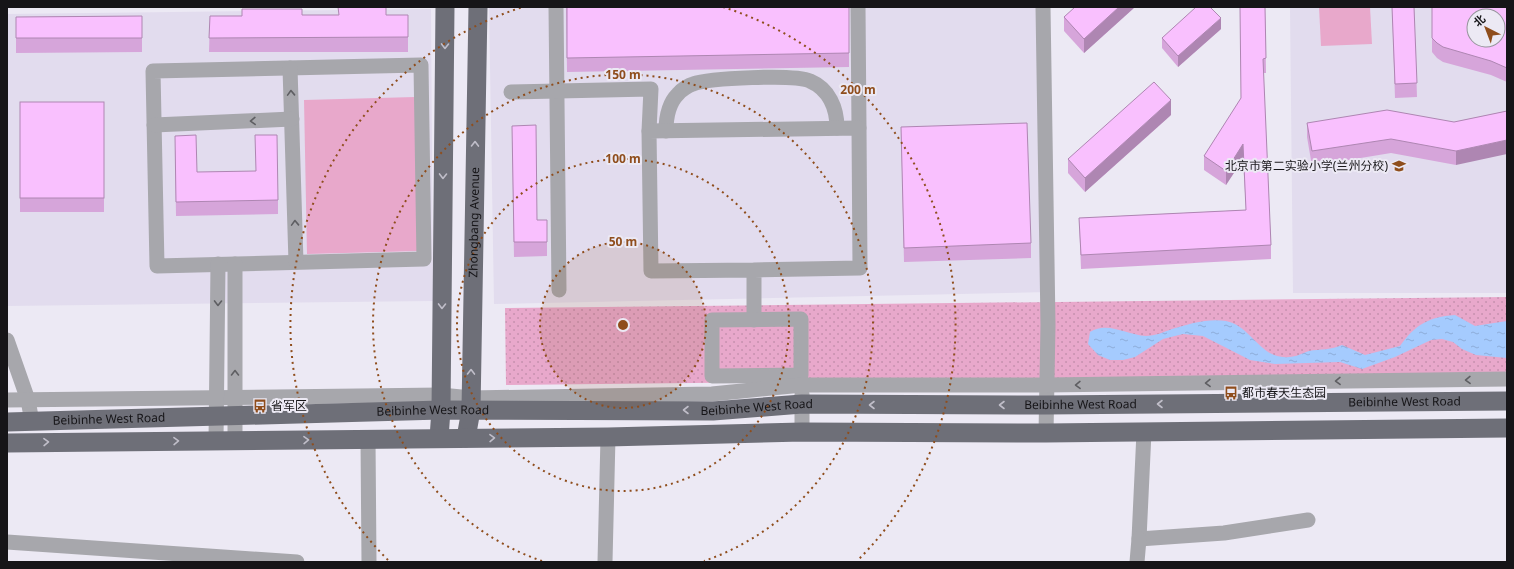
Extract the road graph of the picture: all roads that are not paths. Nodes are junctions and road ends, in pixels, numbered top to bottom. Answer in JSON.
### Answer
{"nodes":[{"id":1,"x":445,"y":7,"type":"edge"},
{"id":2,"x":478,"y":7,"type":"edge"},
{"id":3,"x":556,"y":7,"type":"edge"},
{"id":4,"x":858,"y":7,"type":"edge"},
{"id":5,"x":1043,"y":7,"type":"edge"},
{"id":6,"x":290,"y":68,"type":"junction"},
{"id":7,"x":557,"y":91,"type":"junction"},
{"id":8,"x":511,"y":92,"type":"dead end"},
{"id":9,"x":292,"y":119,"type":"junction"},
{"id":10,"x":154,"y":125,"type":"junction"},
{"id":11,"x":837,"y":128,"type":"junction"},
{"id":12,"x":858,"y":128,"type":"junction"},
{"id":13,"x":649,"y":131,"type":"junction"},
{"id":14,"x":666,"y":131,"type":"junction"},
{"id":15,"x":296,"y":262,"type":"junction"},
{"id":16,"x":218,"y":264,"type":"junction"},
{"id":17,"x":235,"y":264,"type":"junction"},
{"id":18,"x":754,"y":270,"type":"junction"},
{"id":19,"x":559,"y":290,"type":"dead end"},
{"id":20,"x":754,"y":320,"type":"junction"},
{"id":21,"x":7,"y":340,"type":"edge"},
{"id":22,"x":712,"y":376,"type":"junction"},
{"id":23,"x":802,"y":380,"type":"junction"},
{"id":24,"x":1507,"y":380,"type":"edge"},
{"id":25,"x":1046,"y":385,"type":"junction"},
{"id":26,"x":7,"y":400,"type":"edge"},
{"id":27,"x":28,"y":400,"type":"junction"},
{"id":28,"x":1507,"y":401,"type":"edge"},
{"id":29,"x":713,"y":402,"type":"junction"},
{"id":30,"x":441,"y":403,"type":"junction"},
{"id":31,"x":471,"y":404,"type":"junction"},
{"id":32,"x":802,"y":404,"type":"junction"},
{"id":33,"x":1046,"y":405,"type":"junction"},
{"id":34,"x":226,"y":408,"type":"junction"},
{"id":35,"x":7,"y":422,"type":"edge"},
{"id":36,"x":32,"y":422,"type":"junction"},
{"id":37,"x":1507,"y":428,"type":"edge"},
{"id":38,"x":802,"y":432,"type":"junction"},
{"id":39,"x":1144,"y":432,"type":"junction"},
{"id":40,"x":713,"y":433,"type":"junction"},
{"id":41,"x":1046,"y":433,"type":"junction"},
{"id":42,"x":608,"y":437,"type":"junction"},
{"id":43,"x":439,"y":438,"type":"junction"},
{"id":44,"x":466,"y":438,"type":"junction"},
{"id":45,"x":368,"y":439,"type":"junction"},
{"id":46,"x":226,"y":440,"type":"junction"},
{"id":47,"x":7,"y":443,"type":"edge"},
{"id":48,"x":1308,"y":520,"type":"dead end"},
{"id":49,"x":1139,"y":539,"type":"junction"},
{"id":50,"x":7,"y":542,"type":"edge"},
{"id":51,"x":297,"y":562,"type":"edge"},
{"id":52,"x":369,"y":562,"type":"edge"},
{"id":53,"x":605,"y":562,"type":"edge"},
{"id":54,"x":1137,"y":562,"type":"edge"}],
"edges":[{"from":1,"to":30,"type":"main road","one_way":true},
{"from":31,"to":2,"type":"main road","name":"Zhongbang Avenue","one_way":true},
{"from":3,"to":7,"type":"street"},
{"from":4,"to":12,"type":"street"},
{"from":5,"to":25,"type":"street"},
{"from":9,"to":6,"type":"street","one_way":true},
{"from":6,"to":10,"type":"street"},
{"from":6,"to":15,"type":"street"},
{"from":7,"to":8,"type":"street"},
{"from":7,"to":13,"type":"street"},
{"from":7,"to":19,"type":"street"},
{"from":9,"to":10,"type":"street","one_way":true},
{"from":15,"to":9,"type":"street","one_way":true},
{"from":10,"to":16,"type":"street"},
{"from":11,"to":12,"type":"street"},
{"from":11,"to":14,"type":"street"},
{"from":11,"to":14,"type":"street"},
{"from":12,"to":18,"type":"street"},
{"from":13,"to":14,"type":"street"},
{"from":13,"to":18,"type":"street"},
{"from":15,"to":17,"type":"street"},
{"from":16,"to":17,"type":"street"},
{"from":16,"to":34,"type":"street","one_way":true},
{"from":34,"to":17,"type":"street","one_way":true},
{"from":18,"to":20,"type":"street"},
{"from":20,"to":22,"type":"street"},
{"from":20,"to":23,"type":"street"},
{"from":21,"to":27,"type":"street"},
{"from":22,"to":23,"type":"street"},
{"from":22,"to":29,"type":"street"},
{"from":23,"to":25,"type":"street"},
{"from":23,"to":29,"type":"street"},
{"from":23,"to":32,"type":"street"},
{"from":24,"to":25,"type":"street","one_way":true},
{"from":25,"to":33,"type":"street"},
{"from":26,"to":27,"type":"street"},
{"from":27,"to":34,"type":"street"},
{"from":27,"to":36,"type":"street"},
{"from":28,"to":33,"type":"main road","name":"Beibinhe West Road","one_way":true},
{"from":29,"to":31,"type":"main road","name":"Beibinhe West Road","one_way":true},
{"from":29,"to":32,"type":"main road","name":"Beibinhe West Road"},
{"from":29,"to":40,"type":"street"},
{"from":30,"to":31,"type":"main road","name":"Beibinhe West Road"},
{"from":30,"to":34,"type":"main road","name":"Beibinhe West Road"},
{"from":30,"to":43,"type":"main road"},
{"from":31,"to":44,"type":"main road","name":"Zhongbang Avenue"},
{"from":33,"to":32,"type":"main road","name":"Beibinhe West Road","one_way":true},
{"from":32,"to":38,"type":"street"},
{"from":33,"to":41,"type":"street"},
{"from":34,"to":36,"type":"main road","name":"Beibinhe West Road"},
{"from":34,"to":46,"type":"street"},
{"from":35,"to":36,"type":"main road","name":"Beibinhe West Road"},
{"from":37,"to":39,"type":"main road","name":"Beibinhe West Road"},
{"from":38,"to":40,"type":"main road","name":"Beibinhe West Road"},
{"from":38,"to":41,"type":"main road","name":"Beibinhe West Road"},
{"from":39,"to":41,"type":"main road","name":"Beibinhe West Road"},
{"from":39,"to":49,"type":"street"},
{"from":40,"to":42,"type":"main road","name":"Beibinhe West Road"},
{"from":44,"to":42,"type":"main road","name":"Beibinhe West Road","one_way":true},
{"from":42,"to":53,"type":"street"},
{"from":43,"to":44,"type":"main road","name":"Beibinhe West Road"},
{"from":43,"to":45,"type":"main road","name":"Beibinhe West Road"},
{"from":46,"to":45,"type":"main road","name":"Beibinhe West Road","one_way":true},
{"from":45,"to":52,"type":"street"},
{"from":47,"to":46,"type":"main road","name":"Beibinhe West Road","one_way":true},
{"from":48,"to":49,"type":"street"},
{"from":49,"to":54,"type":"street"},
{"from":50,"to":51,"type":"street"}]}
